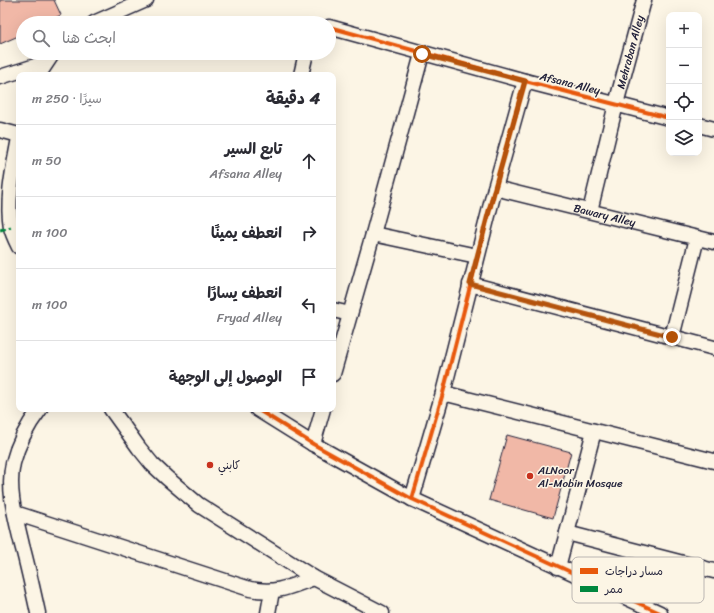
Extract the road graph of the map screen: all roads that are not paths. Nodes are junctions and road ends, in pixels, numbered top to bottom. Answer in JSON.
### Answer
{"nodes":[{"id":1,"x":146,"y":0,"type":"edge"},
{"id":2,"x":644,"y":0,"type":"edge"},
{"id":3,"x":110,"y":16,"type":"edge"},
{"id":4,"x":336,"y":29,"type":"edge"},
{"id":5,"x":422,"y":54,"type":"junction"},
{"id":6,"x":304,"y":60,"type":"edge"},
{"id":7,"x":46,"y":64,"type":"edge"},
{"id":8,"x":16,"y":72,"type":"edge"},
{"id":9,"x":18,"y":72,"type":"edge"},
{"id":10,"x":302,"y":72,"type":"edge"},
{"id":11,"x":0,"y":77,"type":"edge"},
{"id":12,"x":525,"y":81,"type":"junction"},
{"id":13,"x":616,"y":104,"type":"junction"},
{"id":14,"x":666,"y":117,"type":"edge"},
{"id":15,"x":702,"y":126,"type":"edge"},
{"id":16,"x":714,"y":129,"type":"edge"},
{"id":17,"x":0,"y":130,"type":"edge"},
{"id":18,"x":16,"y":135,"type":"edge"},
{"id":19,"x":16,"y":147,"type":"edge"},
{"id":20,"x":6,"y":183,"type":"edge"},
{"id":21,"x":495,"y":188,"type":"junction"},
{"id":22,"x":590,"y":212,"type":"junction"},
{"id":23,"x":373,"y":234,"type":"junction"},
{"id":24,"x":697,"y":238,"type":"junction"},
{"id":25,"x":16,"y":240,"type":"edge"},
{"id":26,"x":714,"y":242,"type":"edge"},
{"id":27,"x":477,"y":256,"type":"junction"},
{"id":28,"x":470,"y":284,"type":"junction"},
{"id":29,"x":336,"y":311,"type":"edge"},
{"id":30,"x":350,"y":314,"type":"junction"},
{"id":31,"x":672,"y":337,"type":"junction"},
{"id":32,"x":714,"y":348,"type":"edge"},
{"id":33,"x":336,"y":363,"type":"edge"},
{"id":34,"x":443,"y":393,"type":"junction"},
{"id":35,"x":38,"y":412,"type":"edge"},
{"id":36,"x":113,"y":412,"type":"edge"},
{"id":37,"x":262,"y":412,"type":"edge"},
{"id":38,"x":322,"y":412,"type":"edge"},
{"id":39,"x":594,"y":431,"type":"junction"},
{"id":40,"x":313,"y":444,"type":"junction"},
{"id":41,"x":714,"y":461,"type":"edge"},
{"id":42,"x":412,"y":500,"type":"junction"},
{"id":43,"x":15,"y":514,"type":"junction"},
{"id":44,"x":567,"y":533,"type":"junction"},
{"id":45,"x":660,"y":557,"type":"edge"},
{"id":46,"x":558,"y":567,"type":"junction"},
{"id":47,"x":704,"y":568,"type":"edge"},
{"id":48,"x":714,"y":571,"type":"edge"},
{"id":49,"x":572,"y":573,"type":"edge"},
{"id":50,"x":314,"y":578,"type":"junction"},
{"id":51,"x":272,"y":591,"type":"junction"},
{"id":52,"x":638,"y":603,"type":"edge"},
{"id":53,"x":380,"y":612,"type":"edge"},
{"id":54,"x":38,"y":613,"type":"edge"},
{"id":55,"x":268,"y":613,"type":"edge"},
{"id":56,"x":660,"y":613,"type":"edge"}],
"edges":[{"from":1,"to":3,"type":"street"},
{"from":2,"to":13,"type":"street","name":"Mehraban Alley"},
{"from":4,"to":5,"type":"street","name":"Afsana Alley"},
{"from":5,"to":12,"type":"street","name":"Afsana Alley"},
{"from":5,"to":23,"type":"street"},
{"from":6,"to":10,"type":"street"},
{"from":7,"to":9,"type":"street"},
{"from":8,"to":11,"type":"street"},
{"from":12,"to":13,"type":"street","name":"Afsana Alley"},
{"from":12,"to":21,"type":"street"},
{"from":13,"to":14,"type":"street","name":"Afsana Alley"},
{"from":13,"to":22,"type":"street","name":"Mehraban Alley"},
{"from":15,"to":16,"type":"street"},
{"from":17,"to":18,"type":"street"},
{"from":19,"to":20,"type":"street"},
{"from":20,"to":25,"type":"street"},
{"from":21,"to":22,"type":"street","name":"Bawary Alley"},
{"from":21,"to":27,"type":"street"},
{"from":22,"to":24,"type":"street","name":"Bawary Alley"},
{"from":23,"to":27,"type":"street"},
{"from":23,"to":30,"type":"street"},
{"from":24,"to":26,"type":"street","name":"Bawary Alley"},
{"from":24,"to":31,"type":"street"},
{"from":27,"to":28,"type":"street"},
{"from":28,"to":31,"type":"street"},
{"from":28,"to":34,"type":"street"},
{"from":29,"to":30,"type":"street"},
{"from":30,"to":33,"type":"street"},
{"from":31,"to":32,"type":"street"},
{"from":34,"to":39,"type":"street"},
{"from":34,"to":42,"type":"street"},
{"from":35,"to":43,"type":"street"},
{"from":36,"to":50,"type":"street"},
{"from":37,"to":40,"type":"street"},
{"from":38,"to":40,"type":"street"},
{"from":39,"to":41,"type":"street"},
{"from":39,"to":44,"type":"street"},
{"from":40,"to":42,"type":"street"},
{"from":42,"to":46,"type":"street"},
{"from":43,"to":51,"type":"street"},
{"from":43,"to":54,"type":"street"},
{"from":44,"to":45,"type":"street"},
{"from":44,"to":46,"type":"street"},
{"from":46,"to":49,"type":"street"},
{"from":47,"to":48,"type":"street"},
{"from":50,"to":51,"type":"street"},
{"from":50,"to":53,"type":"street"},
{"from":51,"to":55,"type":"street"},
{"from":52,"to":56,"type":"street"}]}
